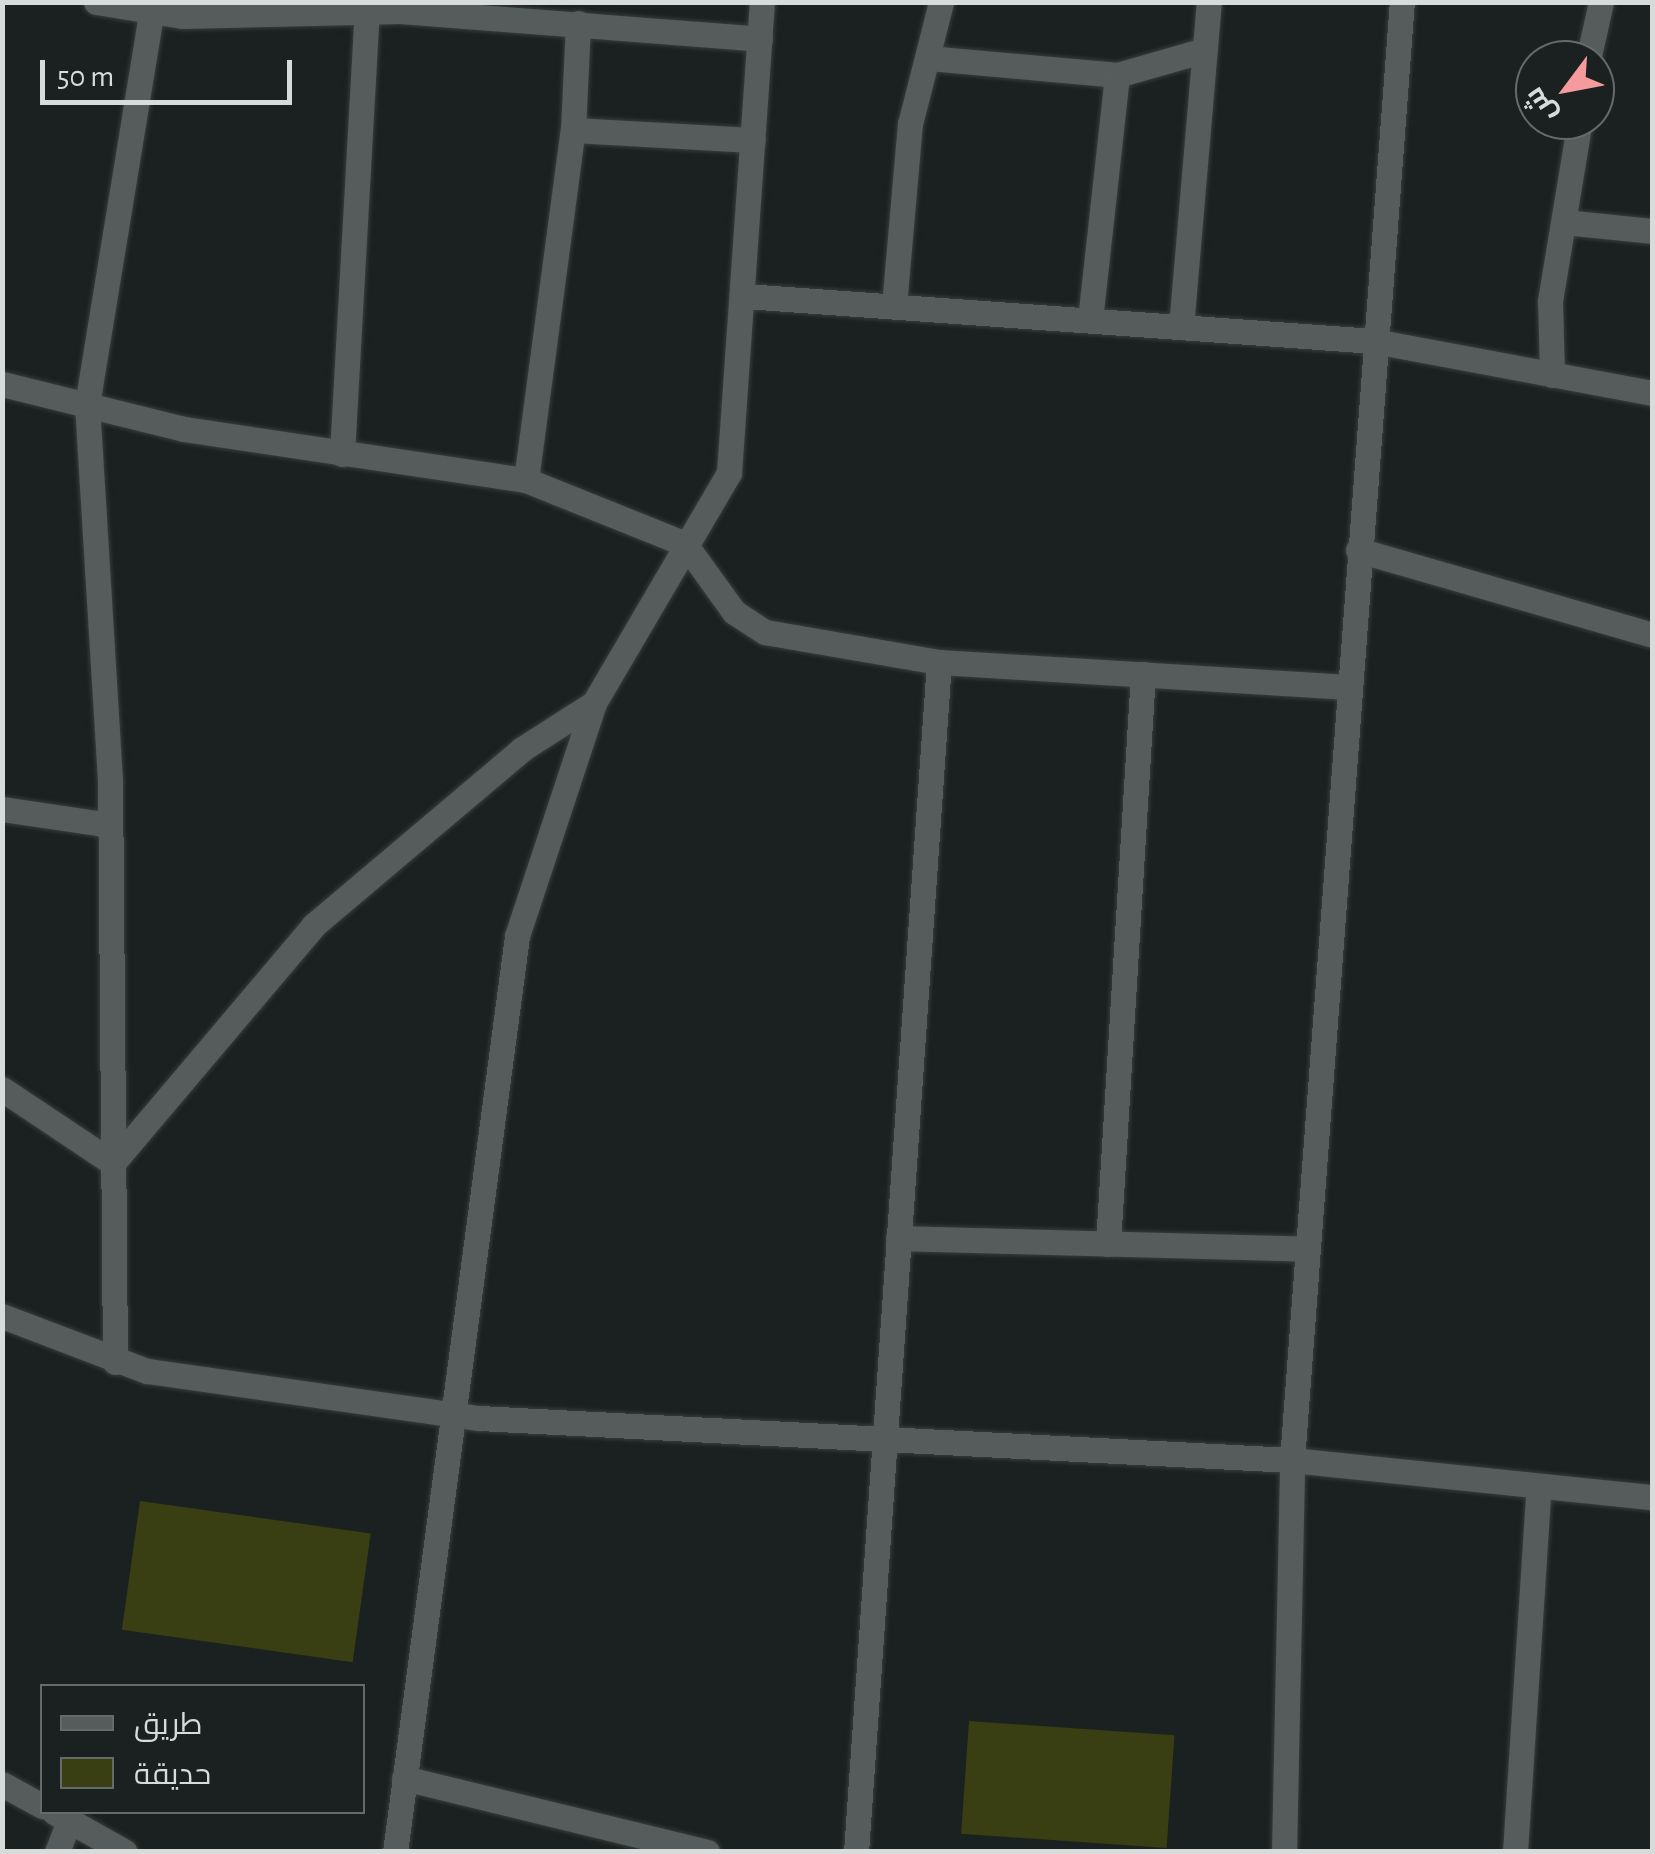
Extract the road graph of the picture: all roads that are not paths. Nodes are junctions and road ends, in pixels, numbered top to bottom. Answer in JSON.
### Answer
{"nodes":[{"id":1,"x":96,"y":2,"type":"edge"},
{"id":2,"x":762,"y":2,"type":"edge"},
{"id":3,"x":940,"y":2,"type":"edge"},
{"id":4,"x":1210,"y":2,"type":"edge"},
{"id":5,"x":1402,"y":2,"type":"edge"},
{"id":6,"x":1601,"y":2,"type":"edge"},
{"id":7,"x":400,"y":7,"type":"edge"},
{"id":8,"x":226,"y":9,"type":"edge"},
{"id":9,"x":367,"y":11,"type":"junction"},
{"id":10,"x":151,"y":13,"type":"junction"},
{"id":11,"x":578,"y":23,"type":"junction"},
{"id":12,"x":760,"y":39,"type":"junction"},
{"id":13,"x":1592,"y":40,"type":"edge"},
{"id":14,"x":1205,"y":50,"type":"junction"},
{"id":15,"x":928,"y":58,"type":"junction"},
{"id":16,"x":1117,"y":75,"type":"junction"},
{"id":17,"x":573,"y":130,"type":"junction"},
{"id":18,"x":753,"y":140,"type":"junction"},
{"id":19,"x":1577,"y":140,"type":"edge"},
{"id":20,"x":1564,"y":222,"type":"junction"},
{"id":21,"x":1652,"y":230,"type":"edge"},
{"id":22,"x":746,"y":296,"type":"junction"},
{"id":23,"x":894,"y":306,"type":"junction"},
{"id":24,"x":1090,"y":320,"type":"junction"},
{"id":25,"x":1181,"y":327,"type":"junction"},
{"id":26,"x":1374,"y":341,"type":"junction"},
{"id":27,"x":1552,"y":376,"type":"junction"},
{"id":28,"x":2,"y":384,"type":"edge"},
{"id":29,"x":1652,"y":393,"type":"edge"},
{"id":30,"x":87,"y":405,"type":"junction"},
{"id":31,"x":342,"y":454,"type":"junction"},
{"id":32,"x":526,"y":480,"type":"junction"},
{"id":33,"x":685,"y":544,"type":"junction"},
{"id":34,"x":1358,"y":550,"type":"junction"},
{"id":35,"x":1652,"y":635,"type":"edge"},
{"id":36,"x":939,"y":662,"type":"junction"},
{"id":37,"x":1143,"y":674,"type":"junction"},
{"id":38,"x":1348,"y":687,"type":"junction"},
{"id":39,"x":594,"y":703,"type":"junction"},
{"id":40,"x":2,"y":809,"type":"edge"},
{"id":41,"x":110,"y":825,"type":"junction"},
{"id":42,"x":2,"y":1089,"type":"edge"},
{"id":43,"x":113,"y":1162,"type":"junction"},
{"id":44,"x":898,"y":1238,"type":"junction"},
{"id":45,"x":1108,"y":1244,"type":"junction"},
{"id":46,"x":1307,"y":1249,"type":"junction"},
{"id":47,"x":2,"y":1316,"type":"edge"},
{"id":48,"x":115,"y":1362,"type":"junction"},
{"id":49,"x":450,"y":1415,"type":"junction"},
{"id":50,"x":883,"y":1442,"type":"junction"},
{"id":51,"x":1292,"y":1460,"type":"junction"},
{"id":52,"x":1538,"y":1492,"type":"junction"},
{"id":53,"x":1652,"y":1497,"type":"edge"},
{"id":54,"x":404,"y":1778,"type":"junction"},
{"id":55,"x":2,"y":1784,"type":"edge"},
{"id":56,"x":40,"y":1805,"type":"edge"},
{"id":57,"x":61,"y":1816,"type":"edge"},
{"id":58,"x":57,"y":1852,"type":"edge"},
{"id":59,"x":125,"y":1852,"type":"edge"},
{"id":60,"x":395,"y":1852,"type":"edge"},
{"id":61,"x":707,"y":1852,"type":"edge"},
{"id":62,"x":856,"y":1852,"type":"edge"},
{"id":63,"x":1284,"y":1852,"type":"edge"},
{"id":64,"x":1515,"y":1852,"type":"edge"}],
"edges":[{"from":1,"to":10,"type":"street"},
{"from":2,"to":12,"type":"street"},
{"from":3,"to":15,"type":"street"},
{"from":4,"to":14,"type":"street"},
{"from":5,"to":26,"type":"street"},
{"from":6,"to":13,"type":"street"},
{"from":7,"to":9,"type":"street"},
{"from":7,"to":11,"type":"street"},
{"from":8,"to":9,"type":"street"},
{"from":8,"to":10,"type":"street"},
{"from":9,"to":31,"type":"street"},
{"from":10,"to":30,"type":"street"},
{"from":11,"to":12,"type":"street"},
{"from":11,"to":17,"type":"street"},
{"from":12,"to":18,"type":"street"},
{"from":14,"to":16,"type":"street"},
{"from":14,"to":25,"type":"street"},
{"from":15,"to":16,"type":"street"},
{"from":15,"to":23,"type":"street"},
{"from":16,"to":24,"type":"street"},
{"from":17,"to":18,"type":"street"},
{"from":17,"to":32,"type":"street"},
{"from":18,"to":22,"type":"street"},
{"from":19,"to":20,"type":"street"},
{"from":20,"to":21,"type":"street"},
{"from":20,"to":27,"type":"street"},
{"from":22,"to":23,"type":"street"},
{"from":22,"to":33,"type":"street"},
{"from":23,"to":24,"type":"street"},
{"from":24,"to":25,"type":"street"},
{"from":25,"to":26,"type":"street"},
{"from":26,"to":27,"type":"street"},
{"from":26,"to":34,"type":"street"},
{"from":27,"to":29,"type":"street"},
{"from":28,"to":30,"type":"street"},
{"from":30,"to":31,"type":"street"},
{"from":30,"to":41,"type":"street"},
{"from":31,"to":32,"type":"street"},
{"from":32,"to":33,"type":"street"},
{"from":33,"to":36,"type":"street"},
{"from":33,"to":39,"type":"street"},
{"from":34,"to":35,"type":"street"},
{"from":34,"to":38,"type":"street"},
{"from":36,"to":37,"type":"street"},
{"from":36,"to":44,"type":"street"},
{"from":37,"to":38,"type":"street"},
{"from":37,"to":45,"type":"street"},
{"from":38,"to":46,"type":"street"},
{"from":39,"to":43,"type":"street"},
{"from":39,"to":49,"type":"street"},
{"from":40,"to":41,"type":"street"},
{"from":41,"to":43,"type":"street"},
{"from":42,"to":43,"type":"street"},
{"from":43,"to":48,"type":"street"},
{"from":44,"to":45,"type":"street"},
{"from":44,"to":50,"type":"street"},
{"from":45,"to":46,"type":"street"},
{"from":46,"to":51,"type":"street"},
{"from":47,"to":48,"type":"street"},
{"from":48,"to":49,"type":"street"},
{"from":49,"to":50,"type":"street"},
{"from":49,"to":54,"type":"street"},
{"from":50,"to":51,"type":"street"},
{"from":50,"to":62,"type":"street"},
{"from":51,"to":52,"type":"street"},
{"from":51,"to":63,"type":"street"},
{"from":52,"to":53,"type":"street"},
{"from":52,"to":64,"type":"street"},
{"from":54,"to":60,"type":"street"},
{"from":54,"to":61,"type":"street"},
{"from":55,"to":56,"type":"street"},
{"from":57,"to":58,"type":"street"},
{"from":57,"to":59,"type":"street"}]}
